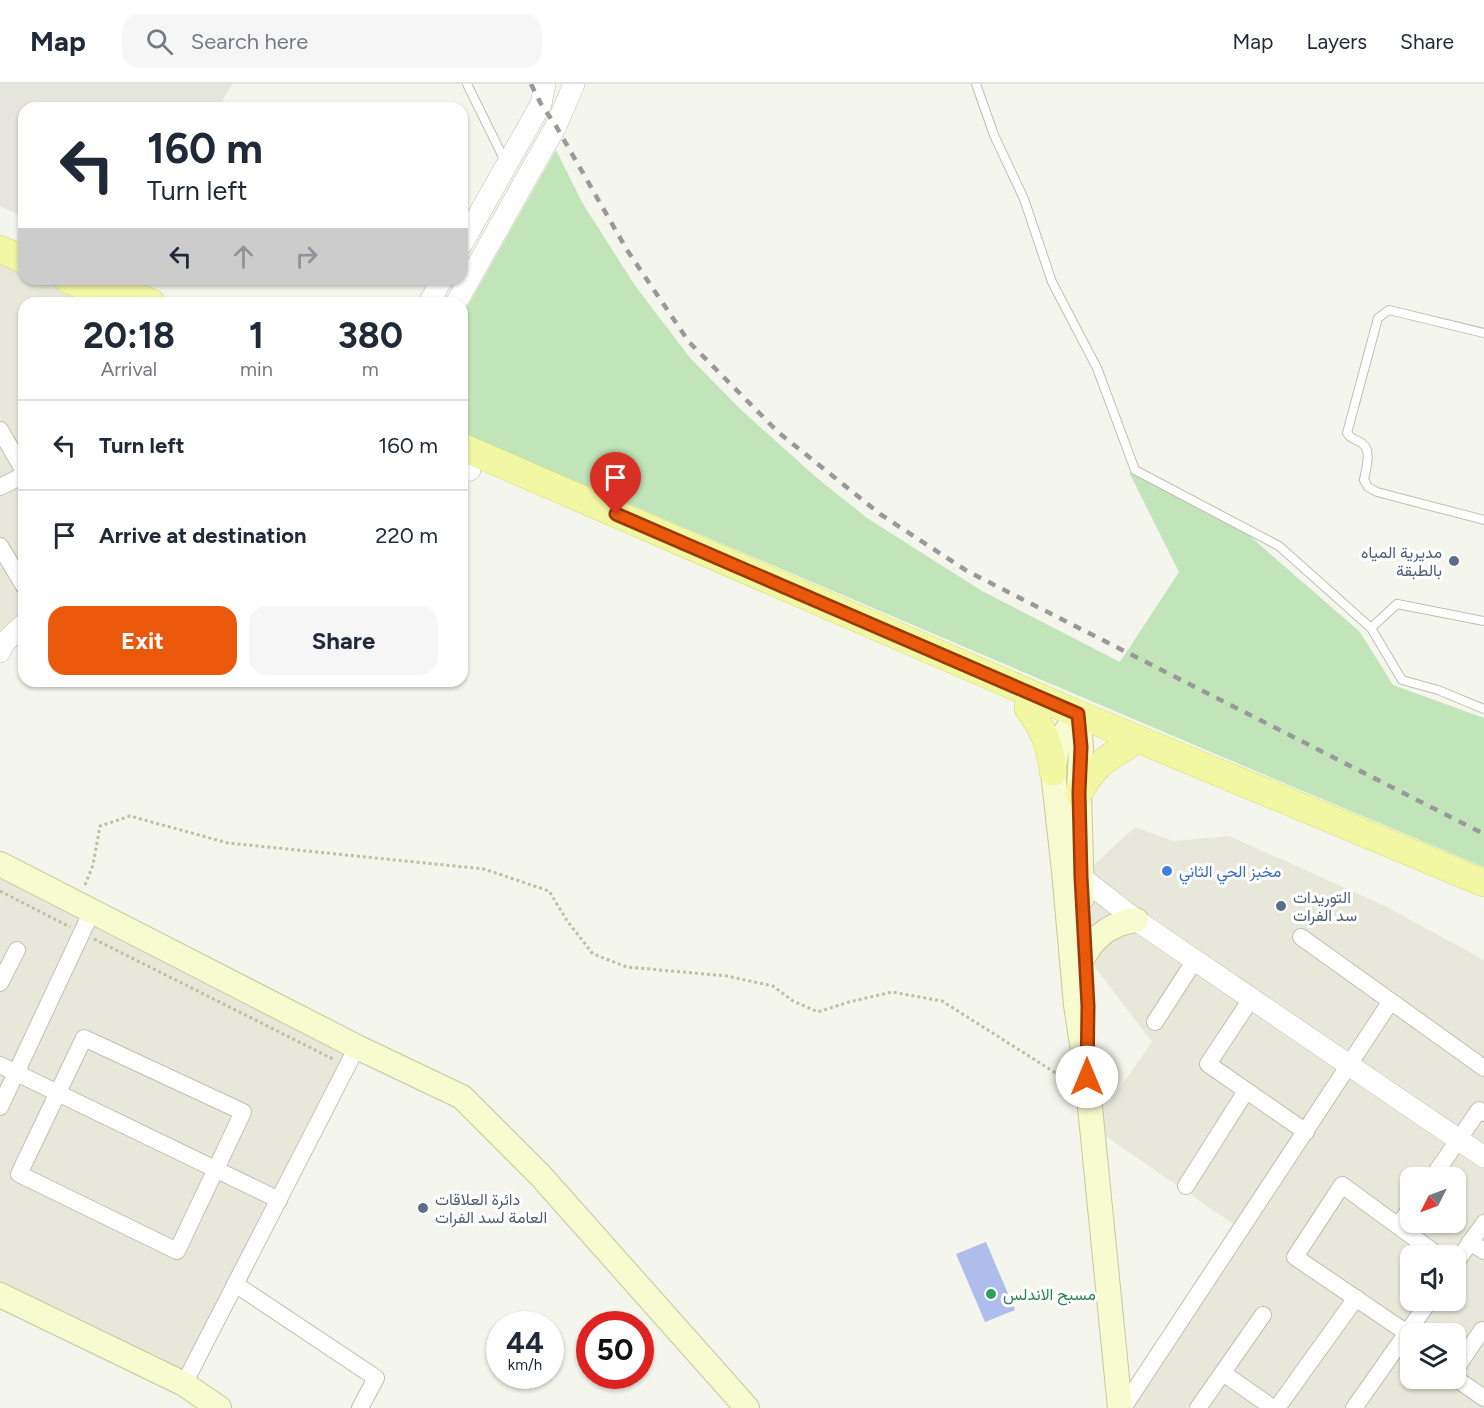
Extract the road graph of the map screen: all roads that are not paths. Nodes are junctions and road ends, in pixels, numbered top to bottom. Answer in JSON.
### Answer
{"nodes":[{"id":1,"x":467,"y":84,"type":"edge"},
{"id":2,"x":545,"y":84,"type":"edge"},
{"id":3,"x":574,"y":84,"type":"edge"},
{"id":4,"x":976,"y":84,"type":"edge"},
{"id":5,"x":507,"y":164,"type":"junction"},
{"id":6,"x":468,"y":233,"type":"edge"},
{"id":7,"x":0,"y":236,"type":"edge"},
{"id":8,"x":18,"y":244,"type":"edge"},
{"id":9,"x":0,"y":249,"type":"edge"},
{"id":10,"x":18,"y":257,"type":"edge"},
{"id":11,"x":468,"y":282,"type":"edge"},
{"id":12,"x":80,"y":285,"type":"edge"},
{"id":13,"x":111,"y":285,"type":"edge"},
{"id":14,"x":108,"y":297,"type":"edge"},
{"id":15,"x":138,"y":297,"type":"edge"},
{"id":16,"x":1484,"y":333,"type":"edge"},
{"id":17,"x":0,"y":430,"type":"edge"},
{"id":18,"x":18,"y":462,"type":"edge"},
{"id":19,"x":468,"y":465,"type":"edge"},
{"id":20,"x":468,"y":465,"type":"edge"},
{"id":21,"x":18,"y":476,"type":"edge"},
{"id":22,"x":0,"y":487,"type":"edge"},
{"id":23,"x":1484,"y":520,"type":"edge"},
{"id":24,"x":0,"y":546,"type":"edge"},
{"id":25,"x":18,"y":576,"type":"edge"},
{"id":26,"x":1484,"y":621,"type":"edge"},
{"id":27,"x":1371,"y":628,"type":"junction"},
{"id":28,"x":18,"y":630,"type":"edge"},
{"id":29,"x":0,"y":652,"type":"edge"},
{"id":30,"x":1028,"y":708,"type":"junction"},
{"id":31,"x":1484,"y":709,"type":"edge"},
{"id":32,"x":1076,"y":724,"type":"junction"},
{"id":33,"x":1126,"y":747,"type":"junction"},
{"id":34,"x":1053,"y":772,"type":"junction"},
{"id":35,"x":1079,"y":793,"type":"junction"},
{"id":36,"x":0,"y":864,"type":"edge"},
{"id":37,"x":1072,"y":874,"type":"junction"},
{"id":38,"x":1484,"y":883,"type":"edge"},
{"id":39,"x":1484,"y":901,"type":"edge"},
{"id":40,"x":85,"y":907,"type":"junction"},
{"id":41,"x":1136,"y":920,"type":"junction"},
{"id":42,"x":1301,"y":937,"type":"dead end"},
{"id":43,"x":16,"y":950,"type":"dead end"},
{"id":44,"x":1086,"y":954,"type":"junction"},
{"id":45,"x":1195,"y":960,"type":"junction"},
{"id":46,"x":0,"y":983,"type":"edge"},
{"id":47,"x":1251,"y":999,"type":"junction"},
{"id":48,"x":1395,"y":1004,"type":"junction"},
{"id":49,"x":1155,"y":1022,"type":"dead end"},
{"id":50,"x":352,"y":1057,"type":"junction"},
{"id":51,"x":0,"y":1065,"type":"edge"},
{"id":52,"x":1350,"y":1066,"type":"junction"},
{"id":53,"x":1484,"y":1068,"type":"edge"},
{"id":54,"x":16,"y":1073,"type":"junction"},
{"id":55,"x":1088,"y":1085,"type":"junction"},
{"id":56,"x":1246,"y":1091,"type":"junction"},
{"id":57,"x":58,"y":1093,"type":"junction"},
{"id":58,"x":0,"y":1107,"type":"edge"},
{"id":59,"x":1484,"y":1113,"type":"edge"},
{"id":60,"x":1306,"y":1132,"type":"junction"},
{"id":61,"x":1458,"y":1140,"type":"junction"},
{"id":62,"x":1484,"y":1157,"type":"edge"},
{"id":63,"x":1440,"y":1167,"type":"edge"},
{"id":64,"x":216,"y":1170,"type":"junction"},
{"id":65,"x":1186,"y":1185,"type":"dead end"},
{"id":66,"x":279,"y":1200,"type":"junction"},
{"id":67,"x":1400,"y":1223,"type":"edge"},
{"id":68,"x":1484,"y":1223,"type":"edge"},
{"id":69,"x":1398,"y":1226,"type":"junction"},
{"id":70,"x":1424,"y":1245,"type":"edge"},
{"id":71,"x":1477,"y":1247,"type":"edge"},
{"id":72,"x":235,"y":1284,"type":"junction"},
{"id":73,"x":0,"y":1295,"type":"edge"},
{"id":74,"x":1356,"y":1298,"type":"junction"},
{"id":75,"x":1263,"y":1315,"type":"dead end"},
{"id":76,"x":1484,"y":1332,"type":"edge"},
{"id":77,"x":1400,"y":1335,"type":"edge"},
{"id":78,"x":1400,"y":1348,"type":"edge"},
{"id":79,"x":1466,"y":1354,"type":"edge"},
{"id":80,"x":1223,"y":1373,"type":"junction"},
{"id":81,"x":184,"y":1384,"type":"junction"},
{"id":82,"x":1466,"y":1386,"type":"edge"},
{"id":83,"x":1484,"y":1398,"type":"edge"},
{"id":84,"x":219,"y":1408,"type":"edge"},
{"id":85,"x":360,"y":1408,"type":"edge"},
{"id":86,"x":747,"y":1408,"type":"edge"},
{"id":87,"x":1121,"y":1408,"type":"edge"},
{"id":88,"x":1198,"y":1408,"type":"edge"},
{"id":89,"x":1273,"y":1408,"type":"edge"},
{"id":90,"x":1277,"y":1408,"type":"edge"},
{"id":91,"x":1354,"y":1408,"type":"edge"}],
"edges":[{"from":1,"to":5,"type":"lane"},
{"from":2,"to":5,"type":"street"},
{"from":3,"to":11,"type":"street"},
{"from":4,"to":27,"type":"lane"},
{"from":5,"to":6,"type":"street"},
{"from":7,"to":8,"type":"main road"},
{"from":9,"to":10,"type":"main road"},
{"from":12,"to":14,"type":"main road"},
{"from":13,"to":15,"type":"main road"},
{"from":16,"to":23,"type":"lane"},
{"from":17,"to":18,"type":"street"},
{"from":19,"to":30,"type":"main road"},
{"from":20,"to":32,"type":"main road"},
{"from":21,"to":22,"type":"street"},
{"from":24,"to":25,"type":"street"},
{"from":26,"to":27,"type":"lane"},
{"from":27,"to":31,"type":"lane"},
{"from":28,"to":29,"type":"street"},
{"from":30,"to":32,"type":"main road"},
{"from":30,"to":34,"type":"main road"},
{"from":32,"to":33,"type":"main road"},
{"from":32,"to":34,"type":"main road"},
{"from":32,"to":35,"type":"main road"},
{"from":32,"to":38,"type":"main road"},
{"from":33,"to":35,"type":"main road"},
{"from":33,"to":39,"type":"main road"},
{"from":34,"to":37,"type":"main road"},
{"from":35,"to":37,"type":"main road"},
{"from":36,"to":40,"type":"main road"},
{"from":37,"to":41,"type":"street"},
{"from":37,"to":44,"type":"main road"},
{"from":37,"to":55,"type":"main road"},
{"from":40,"to":50,"type":"main road"},
{"from":40,"to":54,"type":"street"},
{"from":41,"to":44,"type":"main road"},
{"from":41,"to":45,"type":"street"},
{"from":42,"to":48,"type":"street"},
{"from":43,"to":46,"type":"street"},
{"from":44,"to":55,"type":"main road"},
{"from":45,"to":47,"type":"street"},
{"from":45,"to":49,"type":"street"},
{"from":47,"to":52,"type":"street"},
{"from":47,"to":56,"type":"street"},
{"from":48,"to":52,"type":"street"},
{"from":48,"to":53,"type":"street"},
{"from":50,"to":66,"type":"street"},
{"from":50,"to":86,"type":"main road"},
{"from":51,"to":54,"type":"street"},
{"from":52,"to":60,"type":"street"},
{"from":52,"to":61,"type":"street"},
{"from":54,"to":57,"type":"street"},
{"from":54,"to":58,"type":"street"},
{"from":55,"to":87,"type":"main road"},
{"from":56,"to":60,"type":"street"},
{"from":56,"to":65,"type":"street"},
{"from":57,"to":64,"type":"street"},
{"from":57,"to":64,"type":"street"},
{"from":57,"to":64,"type":"street"},
{"from":59,"to":61,"type":"street"},
{"from":60,"to":87,"type":"street"},
{"from":61,"to":62,"type":"street"},
{"from":61,"to":63,"type":"street"},
{"from":64,"to":66,"type":"street"},
{"from":66,"to":72,"type":"street"},
{"from":67,"to":69,"type":"street"},
{"from":68,"to":71,"type":"street"},
{"from":69,"to":70,"type":"street"},
{"from":69,"to":74,"type":"street"},
{"from":72,"to":81,"type":"street"},
{"from":72,"to":85,"type":"street"},
{"from":73,"to":81,"type":"main road"},
{"from":74,"to":77,"type":"street"},
{"from":74,"to":90,"type":"street"},
{"from":75,"to":80,"type":"street"},
{"from":76,"to":79,"type":"street"},
{"from":78,"to":91,"type":"street"},
{"from":80,"to":88,"type":"street"},
{"from":80,"to":89,"type":"street"},
{"from":81,"to":84,"type":"main road"},
{"from":82,"to":83,"type":"street"}]}
